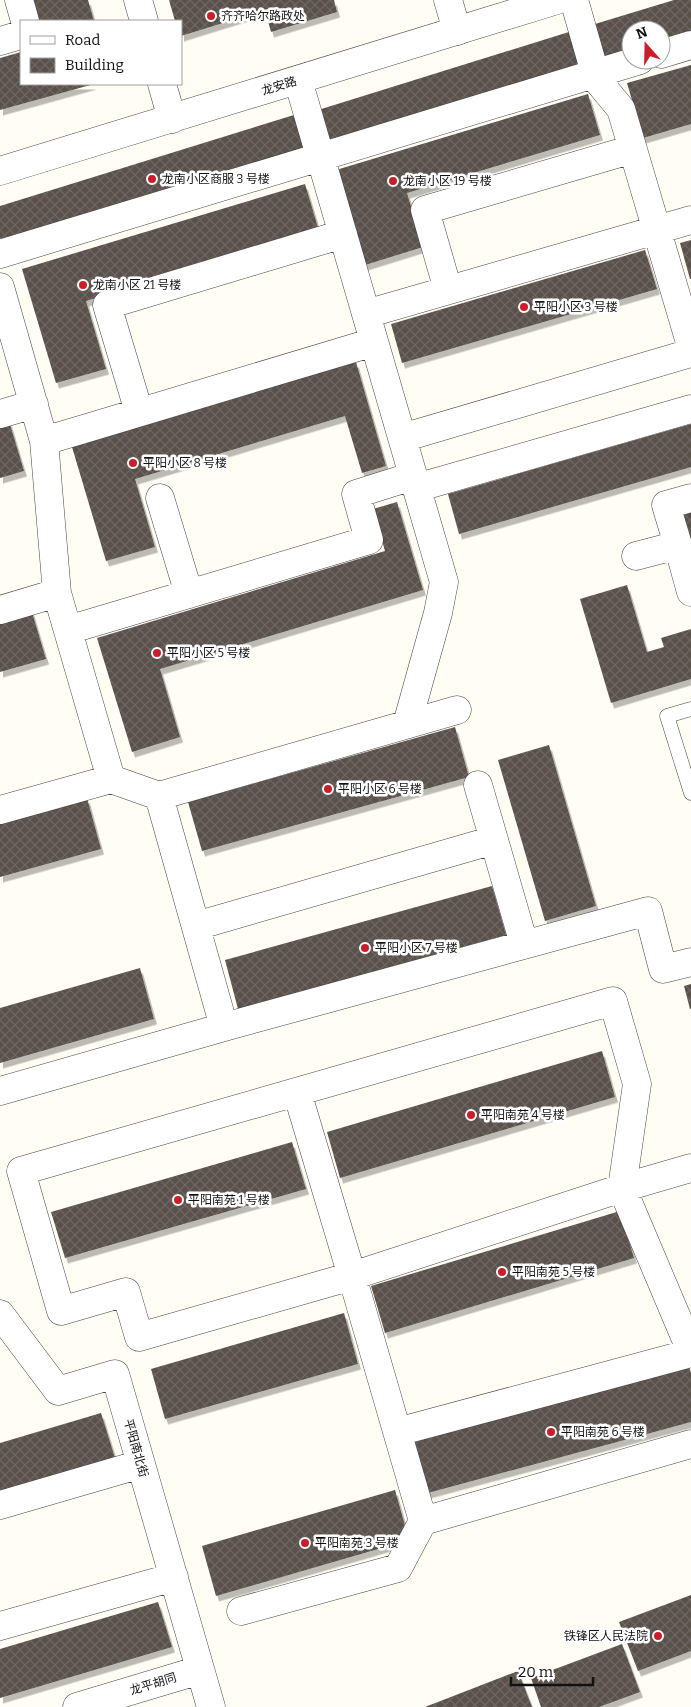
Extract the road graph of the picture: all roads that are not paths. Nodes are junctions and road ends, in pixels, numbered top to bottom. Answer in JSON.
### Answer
{"nodes":[{"id":1,"x":19,"y":0,"type":"edge"},
{"id":2,"x":138,"y":0,"type":"edge"},
{"id":3,"x":448,"y":0,"type":"edge"},
{"id":4,"x":557,"y":0,"type":"edge"},
{"id":5,"x":574,"y":0,"type":"edge"},
{"id":6,"x":25,"y":20,"type":"edge"},
{"id":7,"x":144,"y":20,"type":"edge"},
{"id":8,"x":456,"y":31,"type":"junction"},
{"id":9,"x":20,"y":35,"type":"edge"},
{"id":10,"x":0,"y":41,"type":"edge"},
{"id":11,"x":691,"y":44,"type":"edge"},
{"id":12,"x":671,"y":51,"type":"edge"},
{"id":13,"x":621,"y":66,"type":"edge"},
{"id":14,"x":595,"y":74,"type":"junction"},
{"id":15,"x":298,"y":80,"type":"junction"},
{"id":16,"x":162,"y":85,"type":"edge"},
{"id":17,"x":172,"y":118,"type":"junction"},
{"id":18,"x":633,"y":149,"type":"junction"},
{"id":19,"x":321,"y":157,"type":"junction"},
{"id":20,"x":0,"y":171,"type":"edge"},
{"id":21,"x":691,"y":220,"type":"edge"},
{"id":22,"x":657,"y":230,"type":"junction"},
{"id":23,"x":343,"y":234,"type":"junction"},
{"id":24,"x":0,"y":254,"type":"edge"},
{"id":25,"x":0,"y":287,"type":"edge"},
{"id":26,"x":448,"y":290,"type":"junction"},
{"id":27,"x":366,"y":314,"type":"junction"},
{"id":28,"x":374,"y":342,"type":"junction"},
{"id":29,"x":691,"y":346,"type":"edge"},
{"id":30,"x":691,"y":353,"type":"edge"},
{"id":31,"x":34,"y":404,"type":"junction"},
{"id":32,"x":691,"y":409,"type":"edge"},
{"id":33,"x":139,"y":412,"type":"junction"},
{"id":34,"x":0,"y":414,"type":"edge"},
{"id":35,"x":402,"y":438,"type":"junction"},
{"id":36,"x":44,"y":441,"type":"junction"},
{"id":37,"x":415,"y":482,"type":"junction"},
{"id":38,"x":160,"y":498,"type":"dead end"},
{"id":39,"x":691,"y":498,"type":"edge"},
{"id":40,"x":678,"y":545,"type":"junction"},
{"id":41,"x":636,"y":556,"type":"dead end"},
{"id":42,"x":691,"y":592,"type":"edge"},
{"id":43,"x":57,"y":593,"type":"junction"},
{"id":44,"x":190,"y":594,"type":"junction"},
{"id":45,"x":0,"y":610,"type":"edge"},
{"id":46,"x":68,"y":630,"type":"junction"},
{"id":47,"x":691,"y":709,"type":"edge"},
{"id":48,"x":457,"y":710,"type":"dead end"},
{"id":49,"x":407,"y":724,"type":"junction"},
{"id":50,"x":111,"y":779,"type":"junction"},
{"id":51,"x":478,"y":785,"type":"dead end"},
{"id":52,"x":691,"y":793,"type":"edge"},
{"id":53,"x":159,"y":796,"type":"junction"},
{"id":54,"x":0,"y":810,"type":"edge"},
{"id":55,"x":494,"y":840,"type":"junction"},
{"id":56,"x":196,"y":926,"type":"junction"},
{"id":57,"x":524,"y":944,"type":"junction"},
{"id":58,"x":691,"y":962,"type":"edge"},
{"id":59,"x":224,"y":1027,"type":"junction"},
{"id":60,"x":0,"y":1091,"type":"edge"},
{"id":61,"x":297,"y":1092,"type":"junction"},
{"id":62,"x":691,"y":1168,"type":"edge"},
{"id":63,"x":622,"y":1188,"type":"junction"},
{"id":64,"x":352,"y":1276,"type":"junction"},
{"id":65,"x":0,"y":1314,"type":"edge"},
{"id":66,"x":691,"y":1352,"type":"edge"},
{"id":67,"x":396,"y":1432,"type":"junction"},
{"id":68,"x":691,"y":1444,"type":"edge"},
{"id":69,"x":141,"y":1464,"type":"junction"},
{"id":70,"x":0,"y":1505,"type":"edge"},
{"id":71,"x":423,"y":1521,"type":"junction"},
{"id":72,"x":174,"y":1577,"type":"junction"},
{"id":73,"x":241,"y":1611,"type":"dead end"},
{"id":74,"x":0,"y":1626,"type":"edge"},
{"id":75,"x":200,"y":1670,"type":"junction"},
{"id":76,"x":77,"y":1707,"type":"edge"},
{"id":77,"x":211,"y":1707,"type":"edge"}],
"edges":[{"from":1,"to":6,"type":"street"},
{"from":2,"to":7,"type":"street"},
{"from":3,"to":8,"type":"street"},
{"from":4,"to":8,"type":"street","name":"龙安路"},
{"from":5,"to":14,"type":"street"},
{"from":8,"to":15,"type":"street","name":"龙安路"},
{"from":9,"to":10,"type":"street"},
{"from":11,"to":12,"type":"street"},
{"from":13,"to":14,"type":"street"},
{"from":14,"to":18,"type":"street"},
{"from":14,"to":19,"type":"street"},
{"from":15,"to":17,"type":"street","name":"龙安路"},
{"from":15,"to":19,"type":"street"},
{"from":16,"to":17,"type":"street"},
{"from":17,"to":20,"type":"street","name":"龙安路"},
{"from":18,"to":22,"type":"street"},
{"from":18,"to":26,"type":"street"},
{"from":19,"to":23,"type":"street"},
{"from":19,"to":24,"type":"street"},
{"from":21,"to":22,"type":"street"},
{"from":22,"to":26,"type":"street"},
{"from":22,"to":29,"type":"street"},
{"from":23,"to":27,"type":"street"},
{"from":23,"to":33,"type":"street"},
{"from":25,"to":31,"type":"street"},
{"from":26,"to":27,"type":"street"},
{"from":27,"to":28,"type":"street"},
{"from":28,"to":33,"type":"street"},
{"from":28,"to":35,"type":"street"},
{"from":30,"to":35,"type":"street"},
{"from":31,"to":34,"type":"street"},
{"from":31,"to":36,"type":"street"},
{"from":32,"to":37,"type":"street"},
{"from":33,"to":36,"type":"street"},
{"from":35,"to":37,"type":"street"},
{"from":36,"to":43,"type":"street"},
{"from":37,"to":44,"type":"street"},
{"from":37,"to":49,"type":"street"},
{"from":38,"to":44,"type":"street"},
{"from":39,"to":40,"type":"street"},
{"from":40,"to":41,"type":"street"},
{"from":40,"to":42,"type":"street"},
{"from":43,"to":45,"type":"street"},
{"from":43,"to":46,"type":"street"},
{"from":44,"to":46,"type":"street"},
{"from":46,"to":50,"type":"street"},
{"from":47,"to":52,"type":"lane"},
{"from":48,"to":49,"type":"street"},
{"from":49,"to":53,"type":"street"},
{"from":50,"to":53,"type":"street"},
{"from":50,"to":54,"type":"street"},
{"from":51,"to":55,"type":"street"},
{"from":53,"to":56,"type":"street"},
{"from":55,"to":56,"type":"street"},
{"from":55,"to":57,"type":"street"},
{"from":56,"to":59,"type":"street"},
{"from":57,"to":58,"type":"street"},
{"from":57,"to":59,"type":"street"},
{"from":59,"to":60,"type":"street"},
{"from":61,"to":63,"type":"street"},
{"from":61,"to":64,"type":"street"},
{"from":61,"to":64,"type":"street"},
{"from":62,"to":63,"type":"street"},
{"from":63,"to":64,"type":"street"},
{"from":63,"to":66,"type":"street"},
{"from":64,"to":67,"type":"street"},
{"from":65,"to":69,"type":"street","name":"平阳南北街"},
{"from":66,"to":67,"type":"street"},
{"from":67,"to":71,"type":"street"},
{"from":68,"to":71,"type":"street"},
{"from":69,"to":70,"type":"street"},
{"from":69,"to":72,"type":"street","name":"平阳南北街"},
{"from":71,"to":73,"type":"street"},
{"from":72,"to":74,"type":"street"},
{"from":72,"to":75,"type":"street","name":"平阳南北街"},
{"from":75,"to":76,"type":"street","name":"龙平胡同"},
{"from":75,"to":77,"type":"street","name":"平阳南北街"}]}
